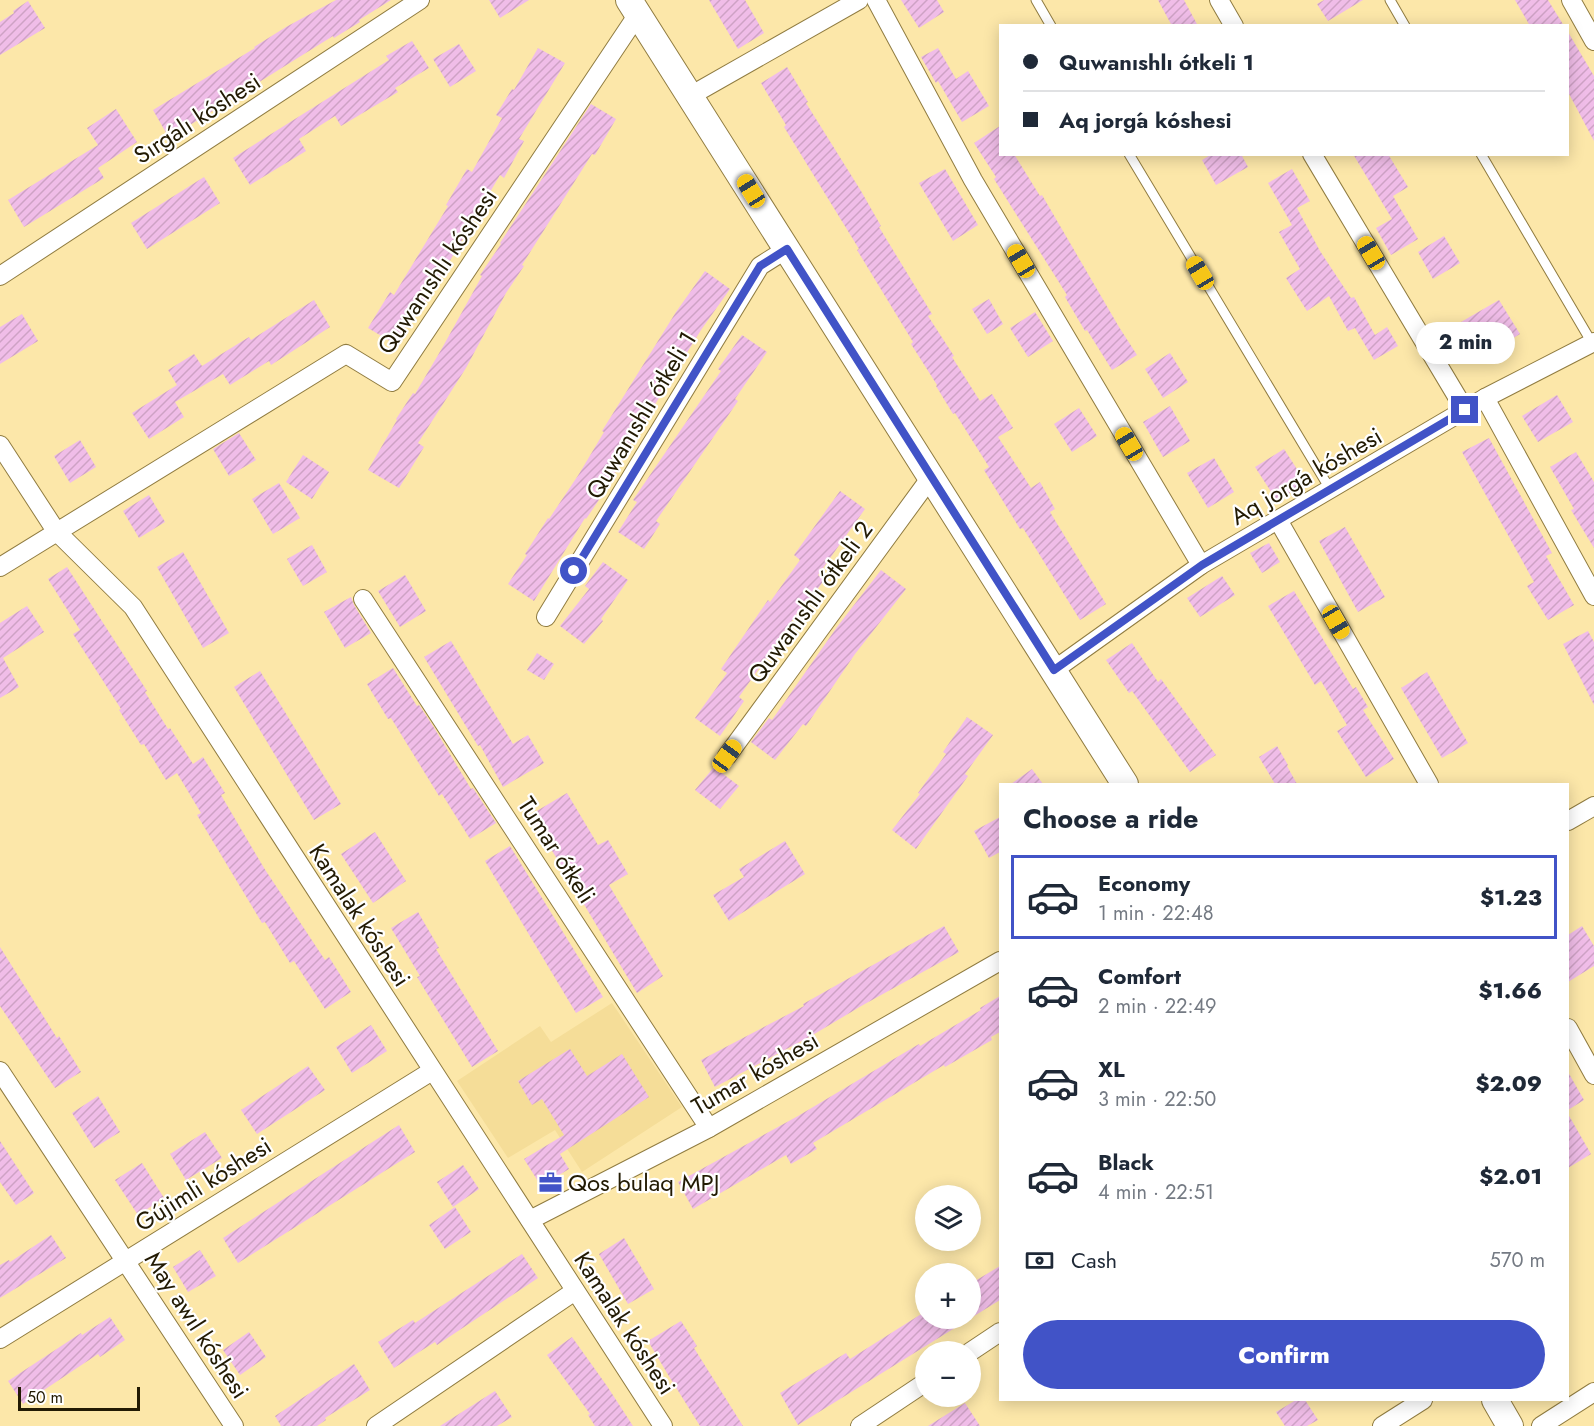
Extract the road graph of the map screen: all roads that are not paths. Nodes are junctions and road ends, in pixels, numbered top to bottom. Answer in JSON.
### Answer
{"nodes":[{"id":1,"x":420,"y":0,"type":"edge"},
{"id":2,"x":859,"y":0,"type":"edge"},
{"id":3,"x":876,"y":0,"type":"edge"},
{"id":4,"x":1036,"y":0,"type":"edge"},
{"id":5,"x":1219,"y":0,"type":"edge"},
{"id":6,"x":1390,"y":0,"type":"edge"},
{"id":7,"x":1571,"y":0,"type":"edge"},
{"id":8,"x":634,"y":7,"type":"edge"},
{"id":9,"x":1050,"y":24,"type":"edge"},
{"id":10,"x":1233,"y":24,"type":"edge"},
{"id":11,"x":1404,"y":24,"type":"edge"},
{"id":12,"x":1594,"y":41,"type":"edge"},
{"id":13,"x":690,"y":96,"type":"junction"},
{"id":14,"x":1130,"y":156,"type":"edge"},
{"id":15,"x":1313,"y":156,"type":"edge"},
{"id":16,"x":1482,"y":156,"type":"edge"},
{"id":17,"x":787,"y":249,"type":"junction"},
{"id":18,"x":0,"y":276,"type":"edge"},
{"id":19,"x":1593,"y":343,"type":"edge"},
{"id":20,"x":1485,"y":398,"type":"junction"},
{"id":21,"x":1465,"y":410,"type":"junction"},
{"id":22,"x":0,"y":444,"type":"edge"},
{"id":23,"x":931,"y":477,"type":"junction"},
{"id":24,"x":1330,"y":489,"type":"junction"},
{"id":25,"x":1278,"y":520,"type":"junction"},
{"id":26,"x":56,"y":531,"type":"junction"},
{"id":27,"x":1202,"y":565,"type":"junction"},
{"id":28,"x":0,"y":567,"type":"edge"},
{"id":29,"x":1594,"y":596,"type":"edge"},
{"id":30,"x":363,"y":599,"type":"dead end"},
{"id":31,"x":546,"y":617,"type":"dead end"},
{"id":32,"x":1054,"y":670,"type":"junction"},
{"id":33,"x":727,"y":756,"type":"dead end"},
{"id":34,"x":1124,"y":783,"type":"edge"},
{"id":35,"x":1428,"y":783,"type":"edge"},
{"id":36,"x":1594,"y":806,"type":"edge"},
{"id":37,"x":1569,"y":820,"type":"edge"},
{"id":38,"x":999,"y":962,"type":"edge"},
{"id":39,"x":1569,"y":1030,"type":"edge"},
{"id":40,"x":0,"y":1071,"type":"edge"},
{"id":41,"x":432,"y":1071,"type":"junction"},
{"id":42,"x":1594,"y":1075,"type":"edge"},
{"id":43,"x":709,"y":1128,"type":"junction"},
{"id":44,"x":530,"y":1220,"type":"junction"},
{"id":45,"x":126,"y":1260,"type":"junction"},
{"id":46,"x":575,"y":1291,"type":"junction"},
{"id":47,"x":999,"y":1333,"type":"edge"},
{"id":48,"x":0,"y":1339,"type":"edge"},
{"id":49,"x":981,"y":1345,"type":"edge"},
{"id":50,"x":915,"y":1389,"type":"edge"},
{"id":51,"x":1594,"y":1392,"type":"edge"},
{"id":52,"x":1421,"y":1401,"type":"edge"},
{"id":53,"x":1496,"y":1401,"type":"edge"},
{"id":54,"x":234,"y":1426,"type":"edge"},
{"id":55,"x":376,"y":1426,"type":"edge"},
{"id":56,"x":663,"y":1426,"type":"edge"},
{"id":57,"x":860,"y":1426,"type":"edge"},
{"id":58,"x":1382,"y":1426,"type":"edge"},
{"id":59,"x":1510,"y":1426,"type":"edge"},
{"id":60,"x":1541,"y":1426,"type":"edge"}],
"edges":[{"from":1,"to":18,"type":"street","name":"Sırǵalı kóshesi"},
{"from":2,"to":13,"type":"street"},
{"from":3,"to":27,"type":"street"},
{"from":4,"to":9,"type":"lane"},
{"from":5,"to":10,"type":"street"},
{"from":6,"to":11,"type":"lane"},
{"from":7,"to":12,"type":"street"},
{"from":8,"to":13,"type":"main road"},
{"from":8,"to":26,"type":"street","name":"Quwanıshlı kóshesi"},
{"from":13,"to":17,"type":"main road"},
{"from":14,"to":24,"type":"lane"},
{"from":15,"to":21,"type":"street"},
{"from":16,"to":19,"type":"lane"},
{"from":17,"to":23,"type":"main road"},
{"from":17,"to":31,"type":"street","name":"Quwanıshlı ótkeli 1"},
{"from":19,"to":20,"type":"street","name":"Aq jorǵa kóshesi"},
{"from":20,"to":21,"type":"street","name":"Aq jorǵa kóshesi"},
{"from":20,"to":29,"type":"street"},
{"from":21,"to":24,"type":"street","name":"Aq jorǵa kóshesi"},
{"from":22,"to":26,"type":"street","name":"Kamalak kóshesi"},
{"from":23,"to":32,"type":"main road"},
{"from":23,"to":33,"type":"street","name":"Quwanıshlı ótkeli 2"},
{"from":24,"to":25,"type":"street","name":"Aq jorǵa kóshesi"},
{"from":25,"to":27,"type":"street","name":"Aq jorǵa kóshesi"},
{"from":25,"to":35,"type":"street"},
{"from":26,"to":28,"type":"street","name":"Quwanıshlı kóshesi"},
{"from":26,"to":41,"type":"street","name":"Kamalak kóshesi"},
{"from":27,"to":32,"type":"street","name":"Aq jorǵa kóshesi"},
{"from":30,"to":43,"type":"street","name":"Tumar ótkeli"},
{"from":32,"to":34,"type":"main road"},
{"from":36,"to":37,"type":"street"},
{"from":38,"to":43,"type":"street","name":"Tumar kóshesi"},
{"from":39,"to":42,"type":"street"},
{"from":40,"to":45,"type":"street","name":"May awıl kóshesi"},
{"from":41,"to":44,"type":"street","name":"Kamalak kóshesi"},
{"from":41,"to":45,"type":"street","name":"Gújimli kóshesi"},
{"from":43,"to":44,"type":"street","name":"Tumar kóshesi"},
{"from":44,"to":46,"type":"street","name":"Kamalak kóshesi"},
{"from":45,"to":48,"type":"street","name":"Gújimli kóshesi"},
{"from":45,"to":54,"type":"street","name":"May awıl kóshesi"},
{"from":46,"to":55,"type":"street"},
{"from":46,"to":56,"type":"street","name":"Kamalak kóshesi"},
{"from":47,"to":49,"type":"street"},
{"from":50,"to":57,"type":"street"},
{"from":51,"to":60,"type":"street"},
{"from":52,"to":58,"type":"street"},
{"from":53,"to":59,"type":"main road"}]}
